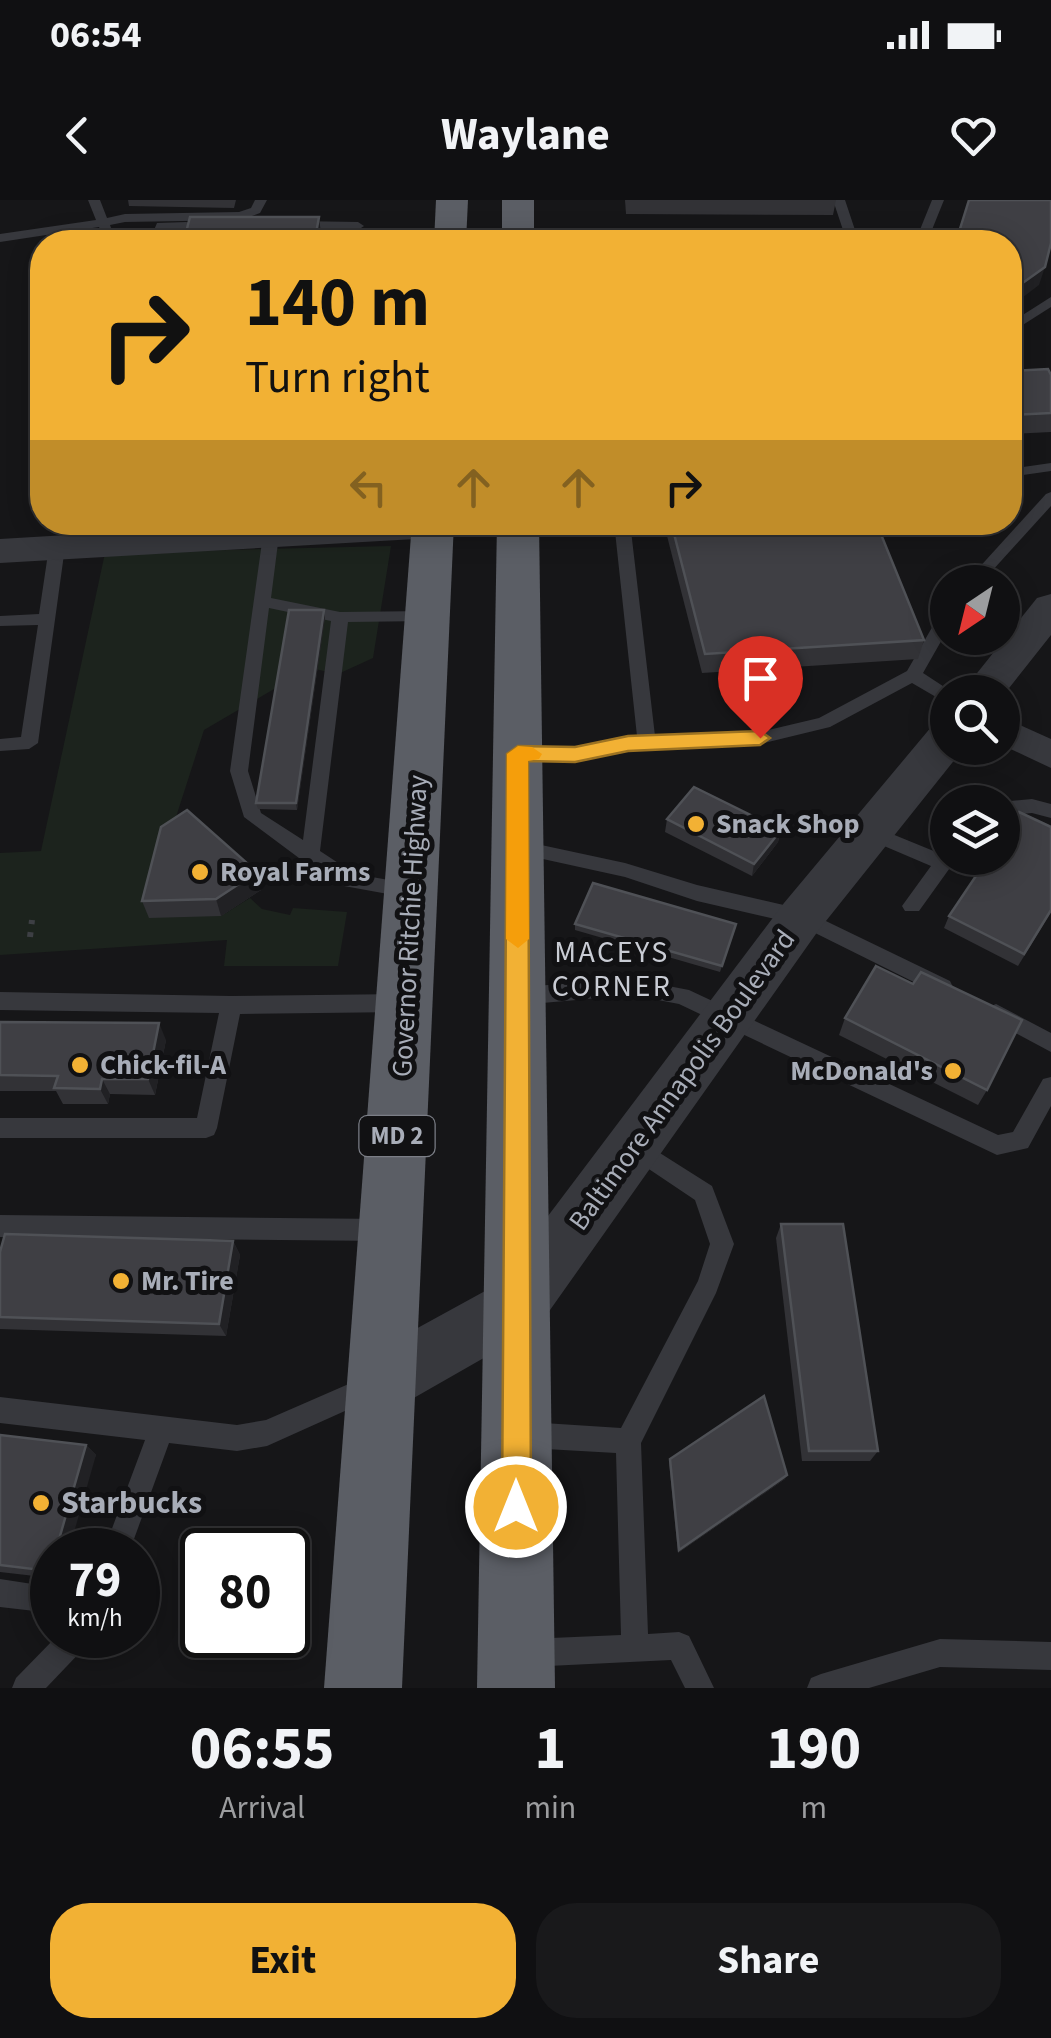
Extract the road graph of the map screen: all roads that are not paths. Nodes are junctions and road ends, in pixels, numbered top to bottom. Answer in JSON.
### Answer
{"nodes":[{"id":1,"x":94,"y":200,"type":"edge"},
{"id":2,"x":261,"y":200,"type":"edge"},
{"id":3,"x":452,"y":200,"type":"edge"},
{"id":4,"x":839,"y":200,"type":"edge"},
{"id":5,"x":938,"y":200,"type":"edge"},
{"id":6,"x":102,"y":222,"type":"junction"},
{"id":7,"x":260,"y":225,"type":"edge"},
{"id":8,"x":279,"y":225,"type":"edge"},
{"id":9,"x":358,"y":226,"type":"dead end"},
{"id":10,"x":51,"y":230,"type":"edge"},
{"id":11,"x":105,"y":230,"type":"edge"},
{"id":12,"x":160,"y":230,"type":"edge"},
{"id":13,"x":451,"y":230,"type":"edge"},
{"id":14,"x":849,"y":230,"type":"edge"},
{"id":15,"x":926,"y":230,"type":"edge"},
{"id":16,"x":30,"y":233,"type":"edge"},
{"id":17,"x":0,"y":238,"type":"edge"},
{"id":18,"x":1051,"y":300,"type":"edge"},
{"id":19,"x":1022,"y":321,"type":"edge"},
{"id":20,"x":1051,"y":467,"type":"edge"},
{"id":21,"x":1022,"y":472,"type":"edge"},
{"id":22,"x":1051,"y":497,"type":"edge"},
{"id":23,"x":1022,"y":529,"type":"edge"},
{"id":24,"x":120,"y":535,"type":"edge"},
{"id":25,"x":271,"y":535,"type":"edge"},
{"id":26,"x":432,"y":535,"type":"edge"},
{"id":27,"x":518,"y":535,"type":"edge"},
{"id":28,"x":623,"y":535,"type":"edge"},
{"id":29,"x":1017,"y":535,"type":"edge"},
{"id":30,"x":57,"y":547,"type":"junction"},
{"id":31,"x":0,"y":551,"type":"edge"},
{"id":32,"x":989,"y":565,"type":"edge"},
{"id":33,"x":261,"y":602,"type":"junction"},
{"id":34,"x":1051,"y":607,"type":"edge"},
{"id":35,"x":428,"y":616,"type":"junction"},
{"id":36,"x":340,"y":617,"type":"junction"},
{"id":37,"x":45,"y":619,"type":"junction"},
{"id":38,"x":0,"y":621,"type":"edge"},
{"id":39,"x":930,"y":645,"type":"edge"},
{"id":40,"x":913,"y":675,"type":"junction"},
{"id":41,"x":997,"y":675,"type":"edge"},
{"id":42,"x":930,"y":686,"type":"edge"},
{"id":43,"x":1020,"y":739,"type":"edge"},
{"id":44,"x":646,"y":742,"type":"junction"},
{"id":45,"x":0,"y":745,"type":"edge"},
{"id":46,"x":518,"y":754,"type":"junction"},
{"id":47,"x":1051,"y":755,"type":"edge"},
{"id":48,"x":930,"y":759,"type":"edge"},
{"id":49,"x":1020,"y":807,"type":"edge"},
{"id":50,"x":1051,"y":811,"type":"edge"},
{"id":51,"x":870,"y":832,"type":"junction"},
{"id":52,"x":518,"y":846,"type":"junction"},
{"id":53,"x":930,"y":854,"type":"edge"},
{"id":54,"x":310,"y":856,"type":"junction"},
{"id":55,"x":935,"y":875,"type":"edge"},
{"id":56,"x":412,"y":890,"type":"junction"},
{"id":57,"x":912,"y":906,"type":"dead end"},
{"id":58,"x":801,"y":917,"type":"junction"},
{"id":59,"x":518,"y":996,"type":"junction"},
{"id":60,"x":0,"y":1001,"type":"edge"},
{"id":61,"x":405,"y":1004,"type":"junction"},
{"id":62,"x":231,"y":1005,"type":"junction"},
{"id":63,"x":727,"y":1016,"type":"junction"},
{"id":64,"x":1051,"y":1043,"type":"edge"},
{"id":65,"x":1051,"y":1086,"type":"edge"},
{"id":66,"x":0,"y":1128,"type":"edge"},
{"id":67,"x":633,"y":1146,"type":"junction"},
{"id":68,"x":0,"y":1226,"type":"edge"},
{"id":69,"x":392,"y":1230,"type":"junction"},
{"id":70,"x":517,"y":1306,"type":"junction"},
{"id":71,"x":382,"y":1382,"type":"junction"},
{"id":72,"x":0,"y":1410,"type":"edge"},
{"id":73,"x":161,"y":1430,"type":"junction"},
{"id":74,"x":516,"y":1434,"type":"junction"},
{"id":75,"x":628,"y":1441,"type":"junction"},
{"id":76,"x":124,"y":1528,"type":"edge"},
{"id":77,"x":0,"y":1593,"type":"edge"},
{"id":78,"x":30,"y":1597,"type":"edge"},
{"id":79,"x":635,"y":1648,"type":"junction"},
{"id":80,"x":1051,"y":1656,"type":"edge"},
{"id":81,"x":55,"y":1658,"type":"edge"},
{"id":82,"x":516,"y":1671,"type":"edge"},
{"id":83,"x":26,"y":1688,"type":"edge"},
{"id":84,"x":363,"y":1688,"type":"edge"},
{"id":85,"x":700,"y":1688,"type":"edge"},
{"id":86,"x":821,"y":1688,"type":"edge"}],
"edges":[{"from":1,"to":6,"type":"lane"},
{"from":2,"to":6,"type":"lane"},
{"from":3,"to":13,"type":"highway"},
{"from":4,"to":14,"type":"lane"},
{"from":5,"to":15,"type":"lane"},
{"from":6,"to":10,"type":"lane"},
{"from":6,"to":11,"type":"lane"},
{"from":7,"to":12,"type":"lane"},
{"from":8,"to":9,"type":"lane"},
{"from":16,"to":17,"type":"lane"},
{"from":18,"to":19,"type":"lane"},
{"from":20,"to":21,"type":"lane"},
{"from":22,"to":23,"type":"lane"},
{"from":24,"to":30,"type":"street"},
{"from":25,"to":33,"type":"lane"},
{"from":26,"to":35,"type":"highway","name":"Governor Ritchie Highway","number":"MD 2"},
{"from":27,"to":46,"type":"highway"},
{"from":28,"to":44,"type":"lane"},
{"from":29,"to":32,"type":"lane"},
{"from":30,"to":31,"type":"street"},
{"from":30,"to":37,"type":"lane"},
{"from":33,"to":36,"type":"lane"},
{"from":33,"to":54,"type":"lane"},
{"from":34,"to":41,"type":"street"},
{"from":35,"to":36,"type":"lane"},
{"from":35,"to":56,"type":"highway","name":"Governor Ritchie Highway","number":"MD 2"},
{"from":36,"to":54,"type":"lane"},
{"from":37,"to":38,"type":"lane"},
{"from":37,"to":45,"type":"lane"},
{"from":39,"to":40,"type":"lane"},
{"from":40,"to":42,"type":"lane"},
{"from":40,"to":44,"type":"lane"},
{"from":43,"to":47,"type":"street"},
{"from":44,"to":46,"type":"lane"},
{"from":46,"to":52,"type":"highway"},
{"from":48,"to":51,"type":"street","name":"Baltimore Annapolis Boulevard"},
{"from":49,"to":50,"type":"lane"},
{"from":51,"to":53,"type":"lane"},
{"from":51,"to":58,"type":"street","name":"Baltimore Annapolis Boulevard"},
{"from":52,"to":58,"type":"lane"},
{"from":52,"to":59,"type":"highway"},
{"from":54,"to":56,"type":"lane"},
{"from":55,"to":57,"type":"lane"},
{"from":56,"to":61,"type":"highway","name":"Governor Ritchie Highway","number":"MD 2"},
{"from":58,"to":63,"type":"street","name":"Baltimore Annapolis Boulevard"},
{"from":58,"to":64,"type":"lane"},
{"from":59,"to":63,"type":"lane"},
{"from":59,"to":70,"type":"highway"},
{"from":60,"to":62,"type":"lane"},
{"from":61,"to":62,"type":"lane"},
{"from":61,"to":69,"type":"highway","name":"Governor Ritchie Highway","number":"MD 2"},
{"from":62,"to":66,"type":"lane"},
{"from":63,"to":65,"type":"lane"},
{"from":63,"to":67,"type":"street","name":"Baltimore Annapolis Boulevard"},
{"from":67,"to":70,"type":"street","name":"Baltimore Annapolis Boulevard"},
{"from":67,"to":75,"type":"lane"},
{"from":68,"to":69,"type":"lane"},
{"from":69,"to":71,"type":"highway","name":"Governor Ritchie Highway","number":"MD 2"},
{"from":70,"to":71,"type":"street","name":"Baltimore Annapolis Boulevard"},
{"from":70,"to":74,"type":"highway"},
{"from":71,"to":73,"type":"lane"},
{"from":71,"to":84,"type":"highway","name":"Governor Ritchie Highway","number":"MD 2"},
{"from":72,"to":73,"type":"lane"},
{"from":73,"to":76,"type":"lane"},
{"from":74,"to":75,"type":"lane"},
{"from":74,"to":82,"type":"highway"},
{"from":75,"to":79,"type":"lane"},
{"from":77,"to":78,"type":"lane"},
{"from":79,"to":82,"type":"lane"},
{"from":79,"to":85,"type":"lane"},
{"from":80,"to":86,"type":"lane"},
{"from":81,"to":83,"type":"lane"}]}
